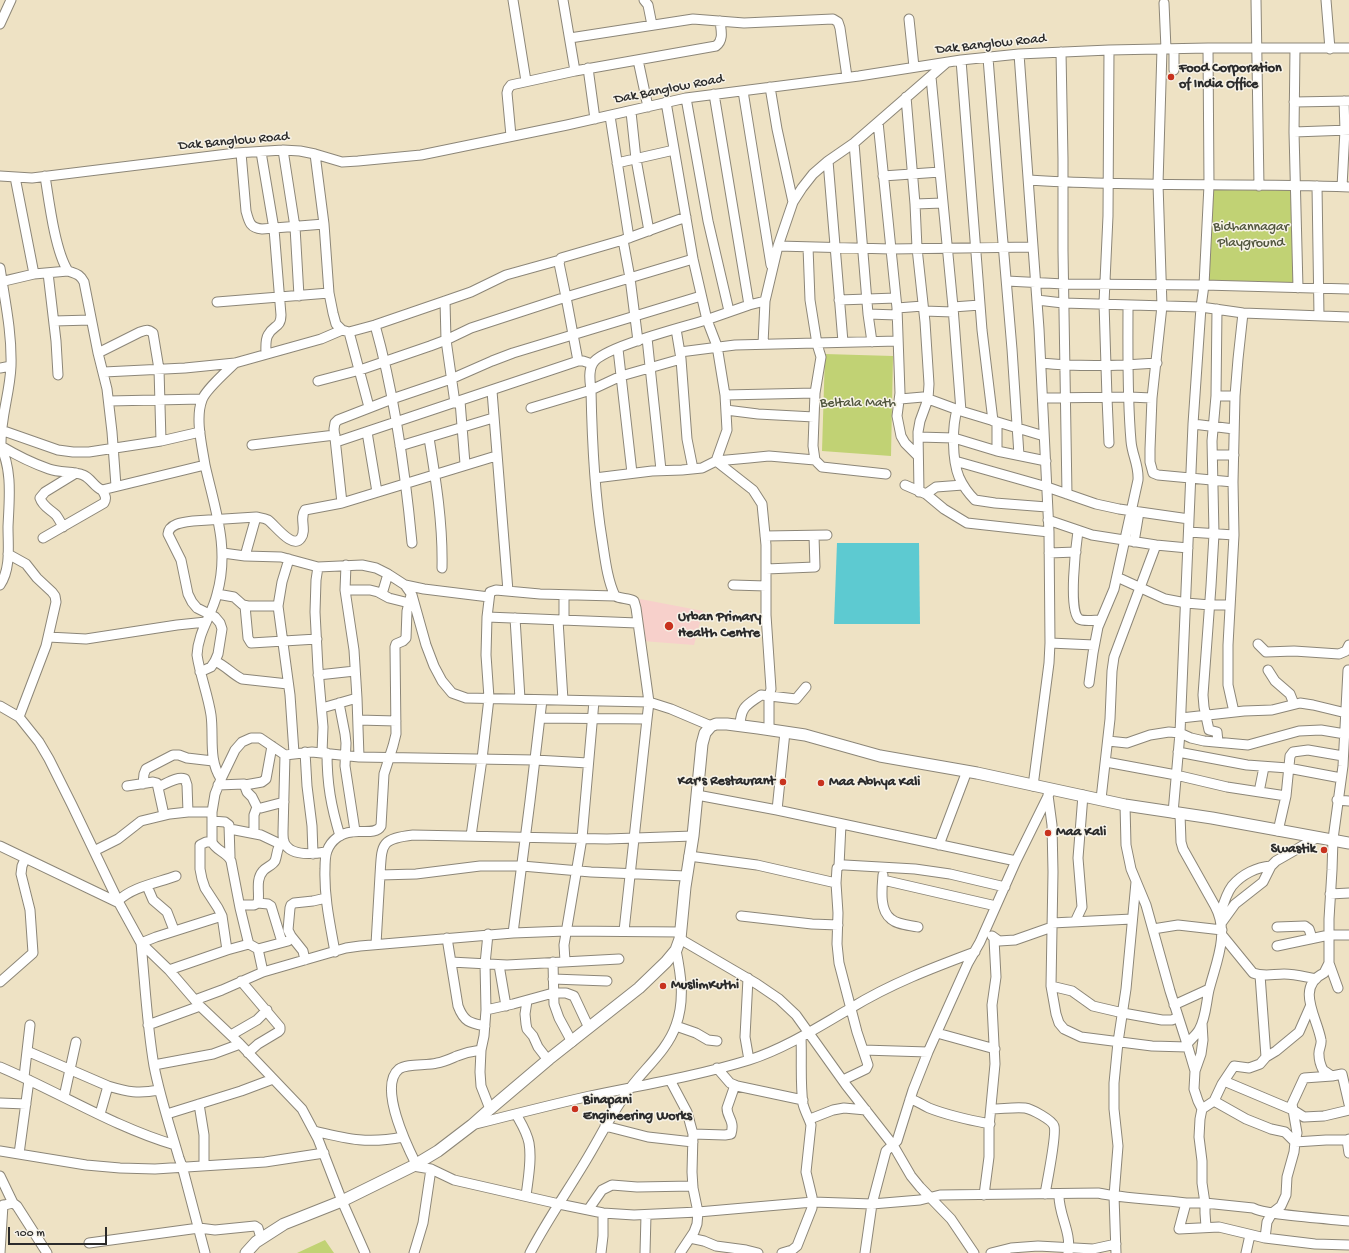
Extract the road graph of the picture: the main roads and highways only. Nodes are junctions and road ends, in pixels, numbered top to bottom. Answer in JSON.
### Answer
{"nodes":[{"id":1,"x":1349,"y":843,"type":"edge"},
{"id":2,"x":246,"y":1253,"type":"edge"}],
"edges":[{"from":1,"to":2,"type":"main road"}]}
